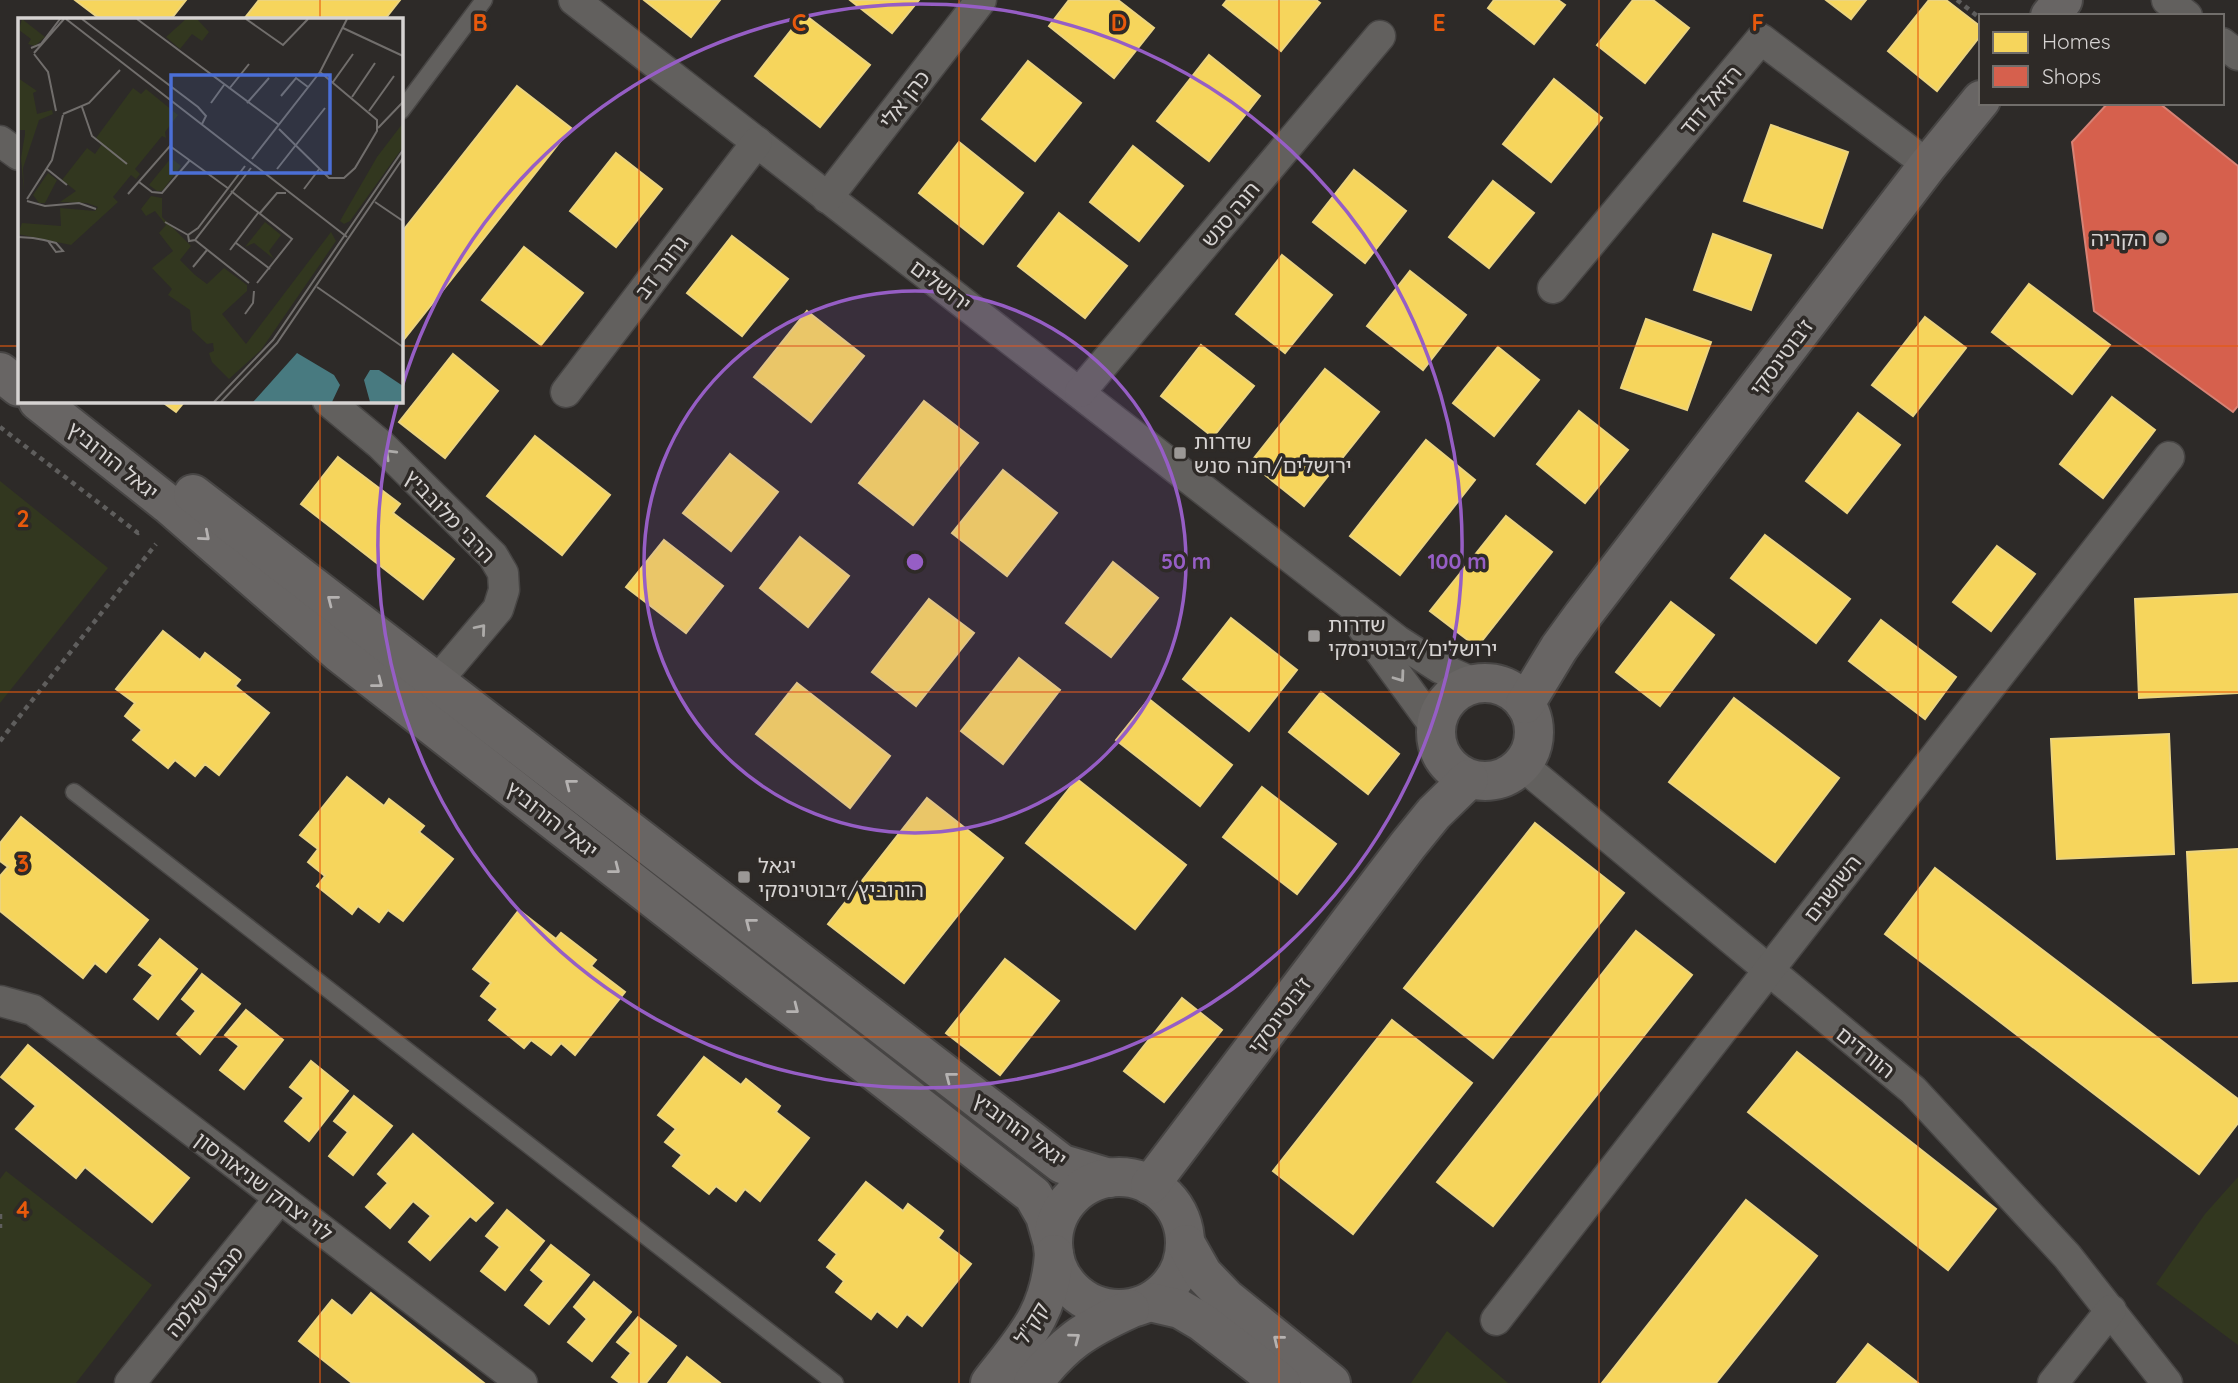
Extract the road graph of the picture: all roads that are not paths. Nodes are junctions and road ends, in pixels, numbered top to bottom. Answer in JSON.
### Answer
{"nodes":[{"id":1,"x":484,"y":0,"type":"edge"},
{"id":2,"x":575,"y":0,"type":"edge"},
{"id":3,"x":981,"y":0,"type":"edge"},
{"id":4,"x":2063,"y":0,"type":"edge"},
{"id":5,"x":2167,"y":0,"type":"edge"},
{"id":6,"x":2052,"y":14,"type":"edge"},
{"id":7,"x":2184,"y":14,"type":"edge"},
{"id":8,"x":1380,"y":36,"type":"dead end"},
{"id":9,"x":1979,"y":102,"type":"edge"},
{"id":10,"x":402,"y":110,"type":"edge"},
{"id":11,"x":0,"y":141,"type":"edge"},
{"id":12,"x":757,"y":142,"type":"junction"},
{"id":13,"x":18,"y":154,"type":"edge"},
{"id":14,"x":1928,"y":165,"type":"junction"},
{"id":15,"x":827,"y":198,"type":"junction"},
{"id":16,"x":1553,"y":288,"type":"dead end"},
{"id":17,"x":0,"y":345,"type":"edge"},
{"id":18,"x":18,"y":359,"type":"edge"},
{"id":19,"x":0,"y":372,"type":"edge"},
{"id":20,"x":18,"y":386,"type":"edge"},
{"id":21,"x":566,"y":392,"type":"dead end"},
{"id":22,"x":1080,"y":392,"type":"junction"},
{"id":23,"x":39,"y":402,"type":"edge"},
{"id":24,"x":73,"y":402,"type":"edge"},
{"id":25,"x":329,"y":402,"type":"edge"},
{"id":26,"x":2169,"y":457,"type":"dead end"},
{"id":27,"x":1306,"y":570,"type":"junction"},
{"id":28,"x":437,"y":681,"type":"junction"},
{"id":29,"x":1500,"y":691,"type":"junction"},
{"id":30,"x":1449,"y":755,"type":"junction"},
{"id":31,"x":1522,"y":765,"type":"junction"},
{"id":32,"x":74,"y":792,"type":"dead end"},
{"id":33,"x":1768,"y":971,"type":"junction"},
{"id":34,"x":0,"y":1000,"type":"edge"},
{"id":35,"x":1109,"y":1178,"type":"junction"},
{"id":36,"x":1150,"y":1185,"type":"junction"},
{"id":37,"x":279,"y":1199,"type":"junction"},
{"id":38,"x":1186,"y":1244,"type":"junction"},
{"id":39,"x":1053,"y":1249,"type":"junction"},
{"id":40,"x":1140,"y":1306,"type":"junction"},
{"id":41,"x":2110,"y":1310,"type":"junction"},
{"id":42,"x":1496,"y":1320,"type":"dead end"},
{"id":43,"x":130,"y":1383,"type":"edge"},
{"id":44,"x":522,"y":1383,"type":"edge"},
{"id":45,"x":835,"y":1383,"type":"edge"},
{"id":46,"x":989,"y":1383,"type":"edge"},
{"id":47,"x":1033,"y":1383,"type":"edge"},
{"id":48,"x":1281,"y":1383,"type":"edge"},
{"id":49,"x":1331,"y":1383,"type":"edge"},
{"id":50,"x":2053,"y":1383,"type":"edge"},
{"id":51,"x":2167,"y":1383,"type":"edge"}],
"edges":[{"from":1,"to":10,"type":"lane"},
{"from":2,"to":12,"type":"street","name":"ירושלים"},
{"from":3,"to":15,"type":"street","name":"כהן אלי"},
{"from":4,"to":6,"type":"main road"},
{"from":5,"to":7,"type":"street"},
{"from":8,"to":22,"type":"street","name":"חנה סנש"},
{"from":9,"to":14,"type":"main road","name":"ז'בוטינסקי"},
{"from":11,"to":13,"type":"street"},
{"from":12,"to":15,"type":"street","name":"ירושלים"},
{"from":12,"to":21,"type":"street","name":"גרונר דב"},
{"from":14,"to":16,"type":"street","name":"רזיאל דוד"},
{"from":14,"to":29,"type":"main road","name":"ז'בוטינסקי"},
{"from":15,"to":22,"type":"street","name":"ירושלים"},
{"from":17,"to":18,"type":"main road"},
{"from":19,"to":20,"type":"main road"},
{"from":22,"to":27,"type":"street","name":"ירושלים"},
{"from":23,"to":39,"type":"main road","name":"יגאל הורוביץ","one_way":true},
{"from":28,"to":24,"type":"main road","name":"יגאל הורוביץ","one_way":true},
{"from":28,"to":25,"type":"street","name":"הרבי מלובביץ","one_way":true},
{"from":26,"to":33,"type":"street","name":"השושנים"},
{"from":27,"to":29,"type":"street","name":"ירושלים"},
{"from":27,"to":30,"type":"street","name":"ירושלים","one_way":true},
{"from":35,"to":28,"type":"main road","name":"יגאל הורוביץ","one_way":true},
{"from":29,"to":30,"type":"main road"},
{"from":29,"to":31,"type":"main road"},
{"from":30,"to":31,"type":"main road"},
{"from":30,"to":36,"type":"main road","name":"ז'בוטינסקי"},
{"from":31,"to":33,"type":"street","name":"הוורדים"},
{"from":32,"to":45,"type":"lane"},
{"from":33,"to":41,"type":"street","name":"הוורדים"},
{"from":33,"to":42,"type":"street","name":"השושנים"},
{"from":34,"to":37,"type":"street","name":"לוי יצחק שניאורסון"},
{"from":35,"to":36,"type":"main road"},
{"from":35,"to":39,"type":"main road"},
{"from":36,"to":38,"type":"main road"},
{"from":37,"to":43,"type":"street","name":"מבצע שלמה"},
{"from":37,"to":44,"type":"street","name":"לוי יצחק שניאורסון"},
{"from":38,"to":40,"type":"main road"},
{"from":49,"to":38,"type":"main road","one_way":true},
{"from":39,"to":40,"type":"main road"},
{"from":39,"to":46,"type":"main road","name":"קק\"ל"},
{"from":47,"to":40,"type":"main road","name":"קק\"ל","one_way":true},
{"from":40,"to":48,"type":"main road"},
{"from":41,"to":50,"type":"street"},
{"from":41,"to":51,"type":"street","name":"הוורדים"}]}
